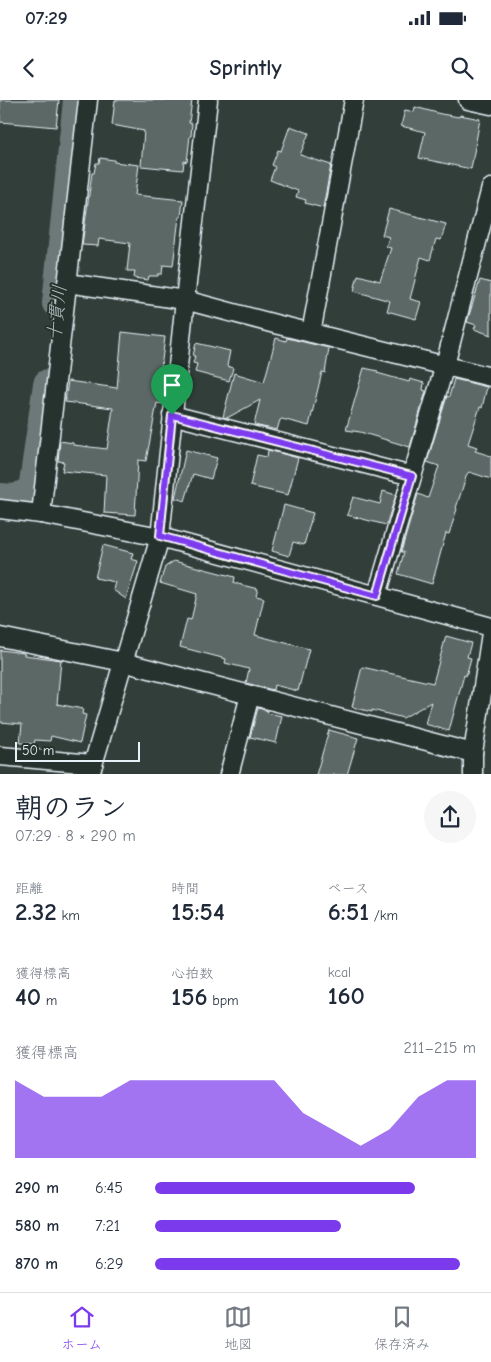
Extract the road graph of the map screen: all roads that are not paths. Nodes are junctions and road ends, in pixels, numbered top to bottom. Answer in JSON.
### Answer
{"nodes":[{"id":1,"x":88,"y":100,"type":"edge"},
{"id":2,"x":208,"y":100,"type":"edge"},
{"id":3,"x":354,"y":100,"type":"edge"},
{"id":4,"x":468,"y":100,"type":"edge"},
{"id":5,"x":488,"y":103,"type":"edge"},
{"id":6,"x":491,"y":188,"type":"edge"},
{"id":7,"x":67,"y":283,"type":"junction"},
{"id":8,"x":184,"y":300,"type":"junction"},
{"id":9,"x":312,"y":333,"type":"junction"},
{"id":10,"x":445,"y":365,"type":"junction"},
{"id":11,"x":491,"y":377,"type":"edge"},
{"id":12,"x":172,"y":415,"type":"junction"},
{"id":13,"x":412,"y":476,"type":"junction"},
{"id":14,"x":0,"y":509,"type":"edge"},
{"id":15,"x":41,"y":514,"type":"junction"},
{"id":16,"x":160,"y":536,"type":"junction"},
{"id":17,"x":377,"y":596,"type":"junction"},
{"id":18,"x":491,"y":627,"type":"edge"},
{"id":19,"x":491,"y":633,"type":"edge"},
{"id":20,"x":0,"y":636,"type":"edge"},
{"id":21,"x":123,"y":662,"type":"junction"},
{"id":22,"x":250,"y":695,"type":"junction"},
{"id":23,"x":472,"y":753,"type":"junction"},
{"id":24,"x":0,"y":756,"type":"edge"},
{"id":25,"x":92,"y":769,"type":"edge"},
{"id":26,"x":229,"y":774,"type":"edge"},
{"id":27,"x":473,"y":774,"type":"edge"}],
"edges":[{"from":1,"to":7,"type":"street"},
{"from":2,"to":8,"type":"street"},
{"from":3,"to":9,"type":"street"},
{"from":4,"to":5,"type":"street"},
{"from":6,"to":10,"type":"street"},
{"from":7,"to":8,"type":"street"},
{"from":7,"to":15,"type":"street"},
{"from":8,"to":9,"type":"street"},
{"from":8,"to":12,"type":"street"},
{"from":9,"to":10,"type":"street"},
{"from":10,"to":11,"type":"street"},
{"from":10,"to":13,"type":"street"},
{"from":12,"to":13,"type":"street"},
{"from":12,"to":16,"type":"street"},
{"from":13,"to":17,"type":"street"},
{"from":14,"to":15,"type":"street"},
{"from":15,"to":16,"type":"street"},
{"from":16,"to":17,"type":"street"},
{"from":16,"to":21,"type":"street"},
{"from":17,"to":18,"type":"street"},
{"from":19,"to":23,"type":"street"},
{"from":20,"to":21,"type":"street"},
{"from":21,"to":22,"type":"street"},
{"from":21,"to":25,"type":"street"},
{"from":22,"to":23,"type":"street"},
{"from":22,"to":26,"type":"street"},
{"from":23,"to":27,"type":"street"},
{"from":24,"to":25,"type":"street"}]}
